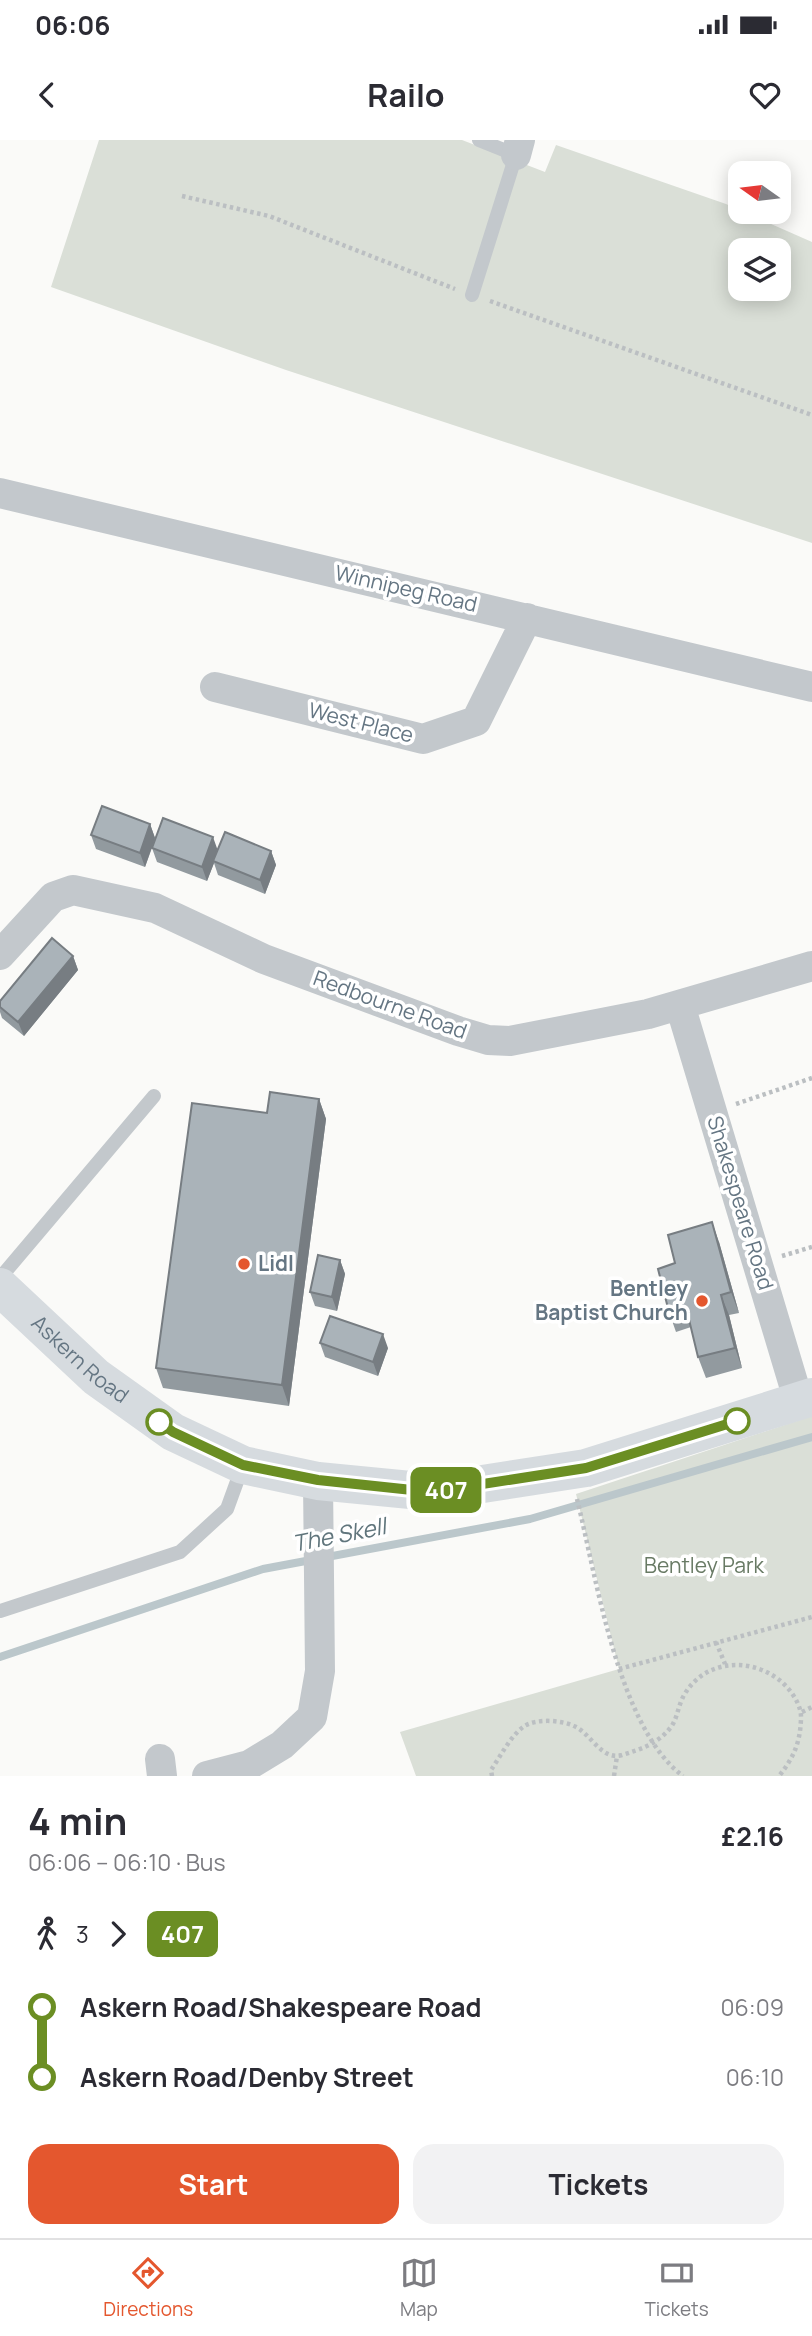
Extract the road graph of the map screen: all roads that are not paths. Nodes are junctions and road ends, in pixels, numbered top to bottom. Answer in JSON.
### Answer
{"nodes":[{"id":1,"x":480,"y":140,"type":"edge"},
{"id":2,"x":518,"y":147,"type":"edge"},
{"id":3,"x":472,"y":295,"type":"road end"},
{"id":4,"x":0,"y":493,"type":"edge"},
{"id":5,"x":527,"y":618,"type":"junction"},
{"id":6,"x":215,"y":687,"type":"dead end"},
{"id":7,"x":812,"y":687,"type":"edge"},
{"id":8,"x":0,"y":955,"type":"edge"},
{"id":9,"x":812,"y":966,"type":"edge"},
{"id":10,"x":680,"y":1005,"type":"junction"},
{"id":11,"x":154,"y":1096,"type":"dead end"},
{"id":12,"x":0,"y":1278,"type":"edge"},
{"id":13,"x":0,"y":1287,"type":"edge"},
{"id":14,"x":805,"y":1399,"type":"edge"},
{"id":15,"x":243,"y":1465,"type":"junction"},
{"id":16,"x":318,"y":1480,"type":"junction"},
{"id":17,"x":0,"y":1611,"type":"edge"},
{"id":18,"x":207,"y":1776,"type":"edge"}],
"edges":[{"from":1,"to":2,"type":"lane"},
{"from":2,"to":3,"type":"lane"},
{"from":4,"to":5,"type":"street","name":"Winnipeg Road"},
{"from":5,"to":6,"type":"street","name":"West Place"},
{"from":5,"to":7,"type":"street","name":"Winnipeg Road"},
{"from":8,"to":10,"type":"street","name":"Redbourne Road"},
{"from":9,"to":10,"type":"street","name":"Redbourne Road"},
{"from":10,"to":14,"type":"street","name":"Shakespeare Road"},
{"from":11,"to":12,"type":"lane"},
{"from":13,"to":15,"type":"highway","name":"Askern Road"},
{"from":14,"to":16,"type":"highway","name":"Askern Road"},
{"from":15,"to":16,"type":"highway","name":"Askern Road"},
{"from":15,"to":17,"type":"lane"},
{"from":16,"to":18,"type":"street"}]}
